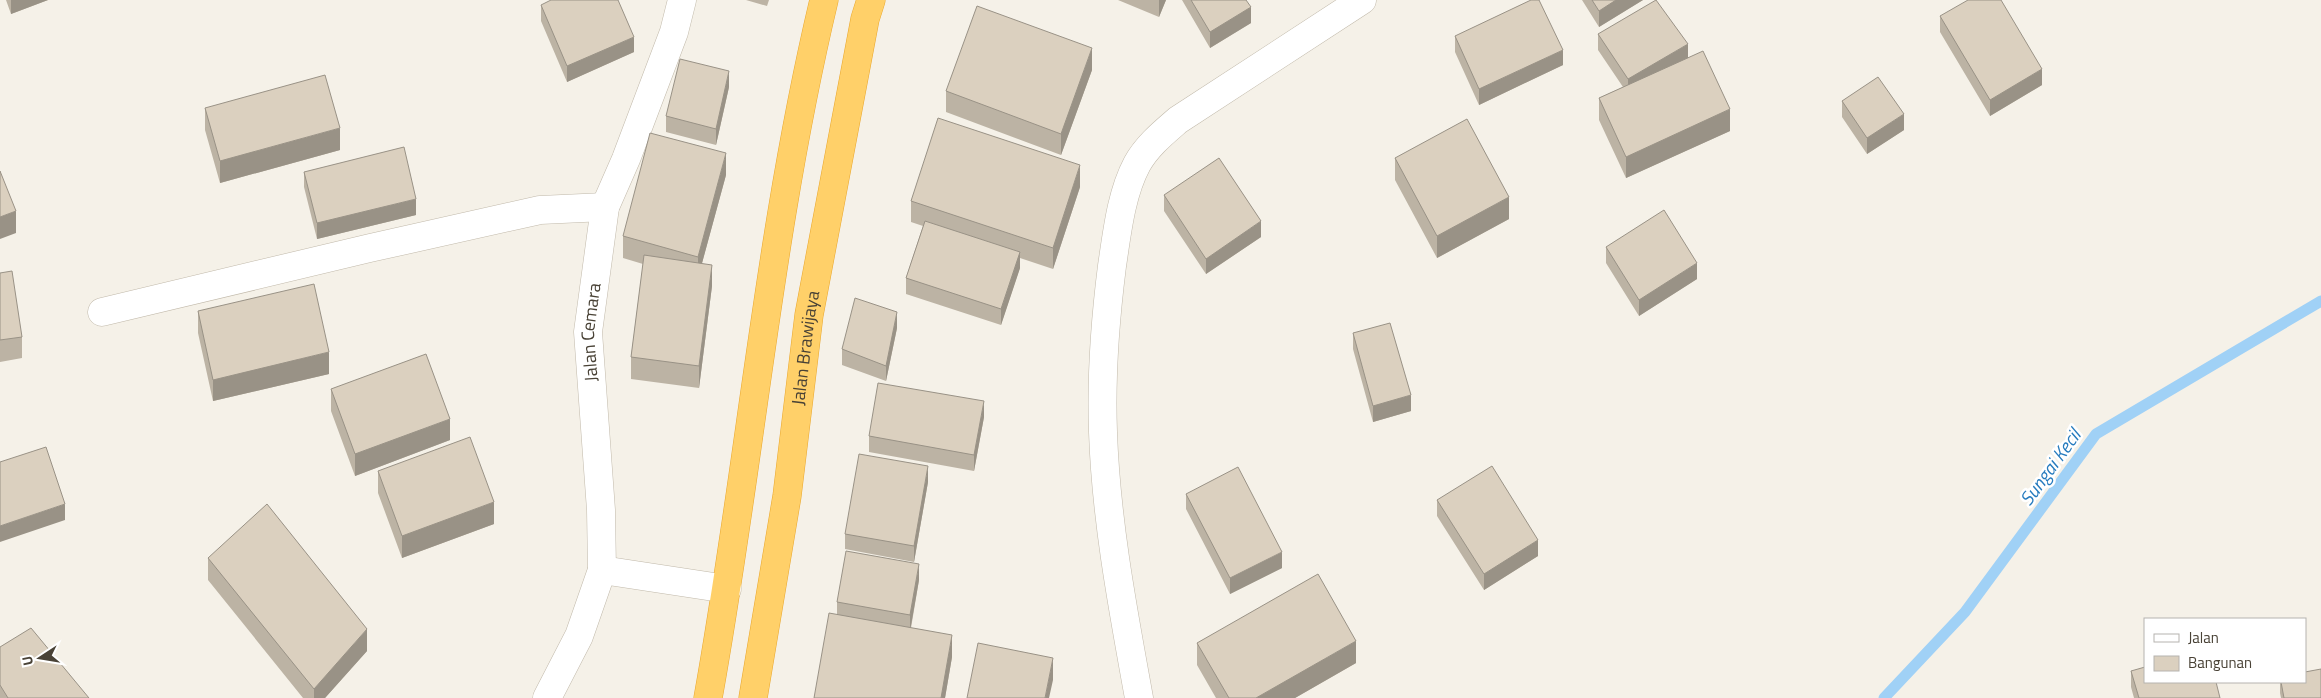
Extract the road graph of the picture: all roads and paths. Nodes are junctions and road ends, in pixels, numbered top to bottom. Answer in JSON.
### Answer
{"nodes":[{"id":1,"x":682,"y":0,"type":"edge"},
{"id":2,"x":824,"y":0,"type":"edge"},
{"id":3,"x":871,"y":0,"type":"edge"},
{"id":4,"x":1362,"y":0,"type":"edge"},
{"id":5,"x":604,"y":207,"type":"junction"},
{"id":6,"x":102,"y":312,"type":"dead end"},
{"id":7,"x":602,"y":570,"type":"junction"},
{"id":8,"x":727,"y":589,"type":"junction"},
{"id":9,"x":547,"y":698,"type":"edge"},
{"id":10,"x":708,"y":698,"type":"edge"},
{"id":11,"x":753,"y":698,"type":"edge"},
{"id":12,"x":1139,"y":698,"type":"edge"}],
"edges":[{"from":1,"to":5,"type":"street","name":"Jalan Cemara"},
{"from":2,"to":8,"type":"highway"},
{"from":3,"to":11,"type":"highway","name":"Jalan Brawijaya"},
{"from":4,"to":12,"type":"street"},
{"from":5,"to":6,"type":"street"},
{"from":5,"to":7,"type":"street","name":"Jalan Cemara"},
{"from":7,"to":8,"type":"street"},
{"from":7,"to":9,"type":"street","name":"Jalan Cemara"},
{"from":8,"to":10,"type":"highway"}]}
